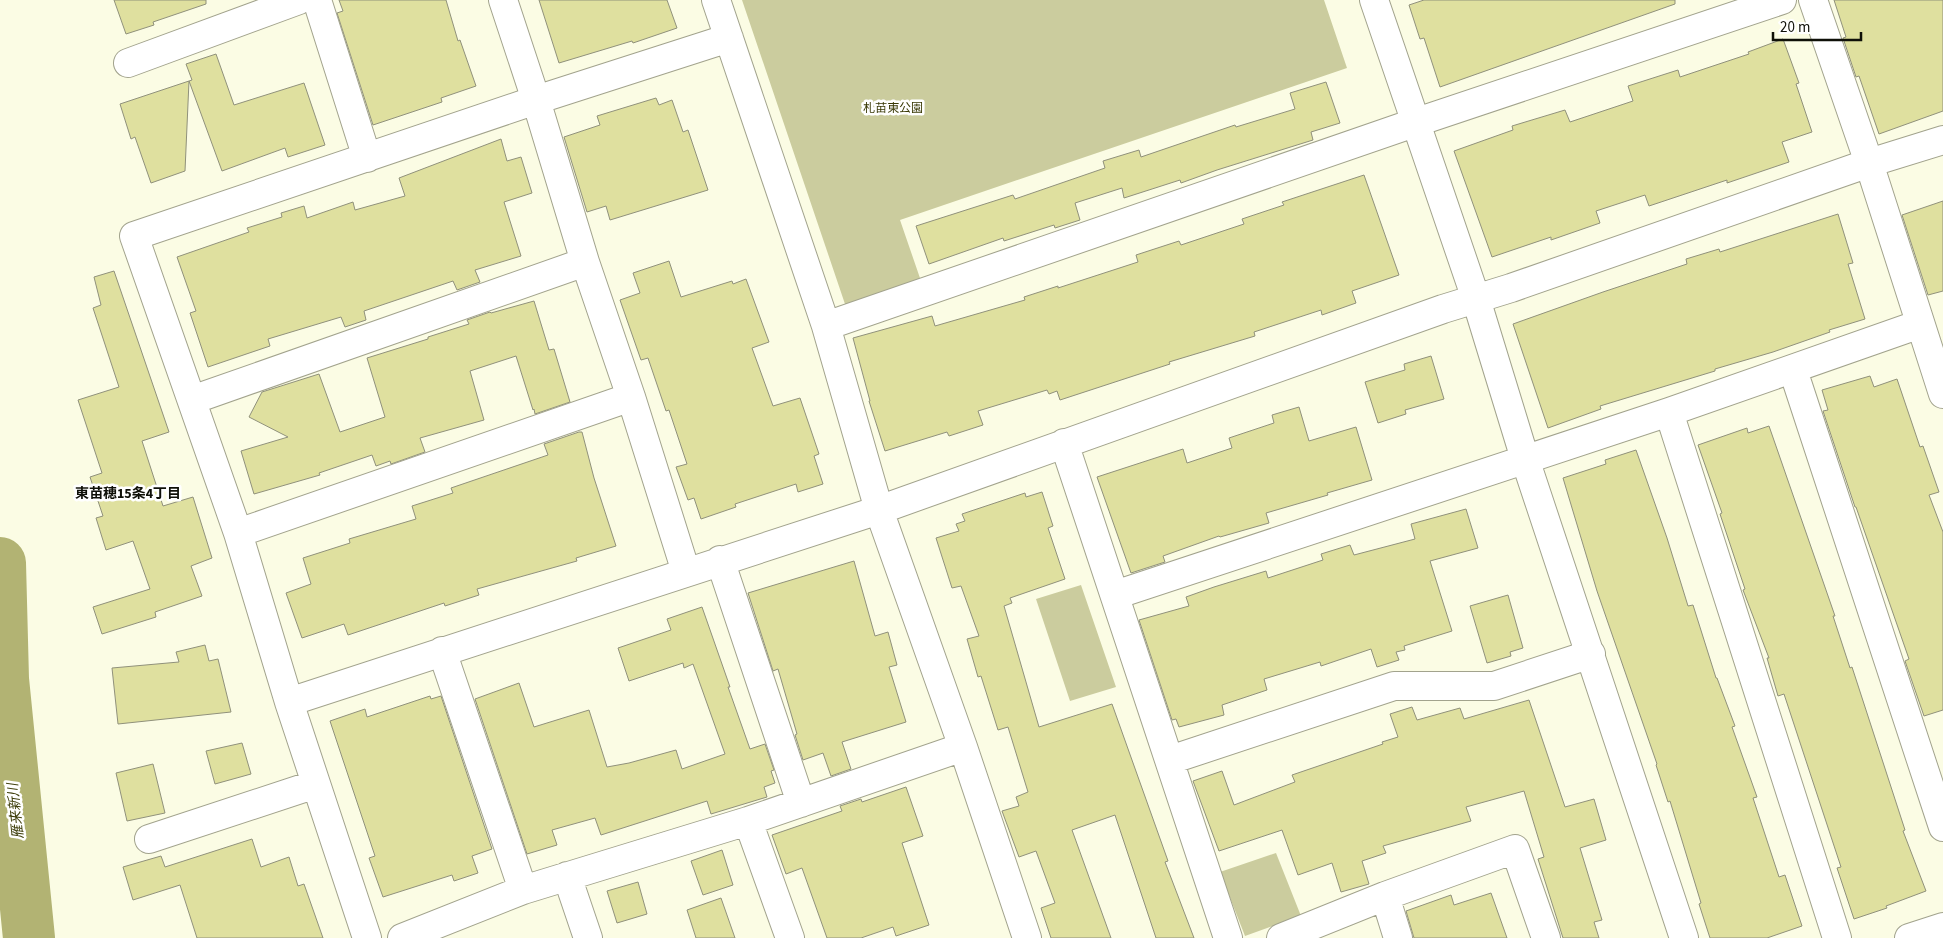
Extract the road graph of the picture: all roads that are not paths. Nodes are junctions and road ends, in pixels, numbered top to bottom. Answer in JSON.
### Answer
{"nodes":[{"id":1,"x":299,"y":0,"type":"edge"},
{"id":2,"x":317,"y":0,"type":"edge"},
{"id":3,"x":503,"y":0,"type":"edge"},
{"id":4,"x":716,"y":0,"type":"edge"},
{"id":5,"x":1374,"y":0,"type":"edge"},
{"id":6,"x":1782,"y":0,"type":"edge"},
{"id":7,"x":1813,"y":0,"type":"edge"},
{"id":8,"x":729,"y":38,"type":"junction"},
{"id":9,"x":128,"y":63,"type":"dead end"},
{"id":10,"x":536,"y":100,"type":"junction"},
{"id":11,"x":1414,"y":123,"type":"junction"},
{"id":12,"x":1943,"y":140,"type":"edge"},
{"id":13,"x":367,"y":158,"type":"junction"},
{"id":14,"x":1868,"y":163,"type":"junction"},
{"id":15,"x":585,"y":262,"type":"junction"},
{"id":16,"x":1476,"y":300,"type":"junction"},
{"id":17,"x":1920,"y":324,"type":"junction"},
{"id":18,"x":826,"y":326,"type":"junction"},
{"id":19,"x":1793,"y":370,"type":"junction"},
{"id":20,"x":1943,"y":394,"type":"edge"},
{"id":21,"x":630,"y":397,"type":"junction"},
{"id":22,"x":192,"y":400,"type":"junction"},
{"id":23,"x":1669,"y":412,"type":"junction"},
{"id":24,"x":1064,"y":443,"type":"junction"},
{"id":25,"x":1525,"y":459,"type":"junction"},
{"id":26,"x":879,"y":510,"type":"junction"},
{"id":27,"x":238,"y":533,"type":"junction"},
{"id":28,"x":720,"y":560,"type":"junction"},
{"id":29,"x":686,"y":572,"type":"junction"},
{"id":30,"x":1115,"y":595,"type":"junction"},
{"id":31,"x":442,"y":651,"type":"junction"},
{"id":32,"x":1591,"y":654,"type":"junction"},
{"id":33,"x":289,"y":702,"type":"junction"},
{"id":34,"x":963,"y":747,"type":"junction"},
{"id":35,"x":1170,"y":760,"type":"junction"},
{"id":36,"x":316,"y":784,"type":"junction"},
{"id":37,"x":801,"y":804,"type":"junction"},
{"id":38,"x":748,"y":821,"type":"junction"},
{"id":39,"x":1943,"y":827,"type":"edge"},
{"id":40,"x":149,"y":840,"type":"dead end"},
{"id":41,"x":567,"y":876,"type":"junction"},
{"id":42,"x":523,"y":890,"type":"junction"},
{"id":43,"x":1385,"y":896,"type":"junction"},
{"id":44,"x":1943,"y":927,"type":"edge"},
{"id":45,"x":367,"y":938,"type":"edge"},
{"id":46,"x":402,"y":938,"type":"edge"},
{"id":47,"x":588,"y":938,"type":"edge"},
{"id":48,"x":790,"y":938,"type":"edge"},
{"id":49,"x":1028,"y":938,"type":"edge"},
{"id":50,"x":1228,"y":938,"type":"edge"},
{"id":51,"x":1281,"y":938,"type":"edge"},
{"id":52,"x":1398,"y":938,"type":"edge"},
{"id":53,"x":1546,"y":938,"type":"edge"},
{"id":54,"x":1684,"y":938,"type":"edge"},
{"id":55,"x":1837,"y":938,"type":"edge"},
{"id":56,"x":1908,"y":938,"type":"edge"}],
"edges":[{"from":1,"to":9,"type":"street"},
{"from":2,"to":13,"type":"street"},
{"from":3,"to":10,"type":"street"},
{"from":4,"to":8,"type":"street"},
{"from":5,"to":11,"type":"street"},
{"from":6,"to":11,"type":"street"},
{"from":7,"to":14,"type":"street"},
{"from":8,"to":10,"type":"street"},
{"from":8,"to":18,"type":"street"},
{"from":10,"to":13,"type":"street"},
{"from":10,"to":15,"type":"street"},
{"from":11,"to":16,"type":"street"},
{"from":11,"to":18,"type":"street"},
{"from":12,"to":14,"type":"street"},
{"from":13,"to":22,"type":"street"},
{"from":14,"to":16,"type":"street"},
{"from":14,"to":17,"type":"street"},
{"from":15,"to":21,"type":"street"},
{"from":15,"to":22,"type":"street"},
{"from":16,"to":24,"type":"street"},
{"from":16,"to":25,"type":"street"},
{"from":17,"to":19,"type":"street"},
{"from":17,"to":20,"type":"street"},
{"from":18,"to":26,"type":"street"},
{"from":19,"to":23,"type":"street"},
{"from":19,"to":39,"type":"street"},
{"from":21,"to":27,"type":"street"},
{"from":21,"to":29,"type":"street"},
{"from":22,"to":27,"type":"street"},
{"from":23,"to":25,"type":"street"},
{"from":23,"to":55,"type":"street"},
{"from":24,"to":26,"type":"street"},
{"from":24,"to":30,"type":"street"},
{"from":25,"to":30,"type":"street"},
{"from":25,"to":32,"type":"street"},
{"from":26,"to":28,"type":"street"},
{"from":26,"to":34,"type":"street"},
{"from":27,"to":33,"type":"street"},
{"from":28,"to":29,"type":"street"},
{"from":28,"to":37,"type":"street"},
{"from":29,"to":31,"type":"street"},
{"from":30,"to":35,"type":"street"},
{"from":31,"to":33,"type":"street"},
{"from":31,"to":42,"type":"street"},
{"from":32,"to":35,"type":"street"},
{"from":32,"to":54,"type":"street"},
{"from":33,"to":36,"type":"street"},
{"from":34,"to":37,"type":"street"},
{"from":34,"to":49,"type":"street"},
{"from":35,"to":50,"type":"street"},
{"from":36,"to":40,"type":"street"},
{"from":36,"to":45,"type":"street"},
{"from":37,"to":38,"type":"street"},
{"from":38,"to":41,"type":"street"},
{"from":38,"to":48,"type":"street"},
{"from":41,"to":42,"type":"street"},
{"from":41,"to":47,"type":"street"},
{"from":42,"to":46,"type":"street"},
{"from":43,"to":51,"type":"street"},
{"from":43,"to":52,"type":"street"},
{"from":43,"to":53,"type":"street"},
{"from":44,"to":56,"type":"street"}]}
